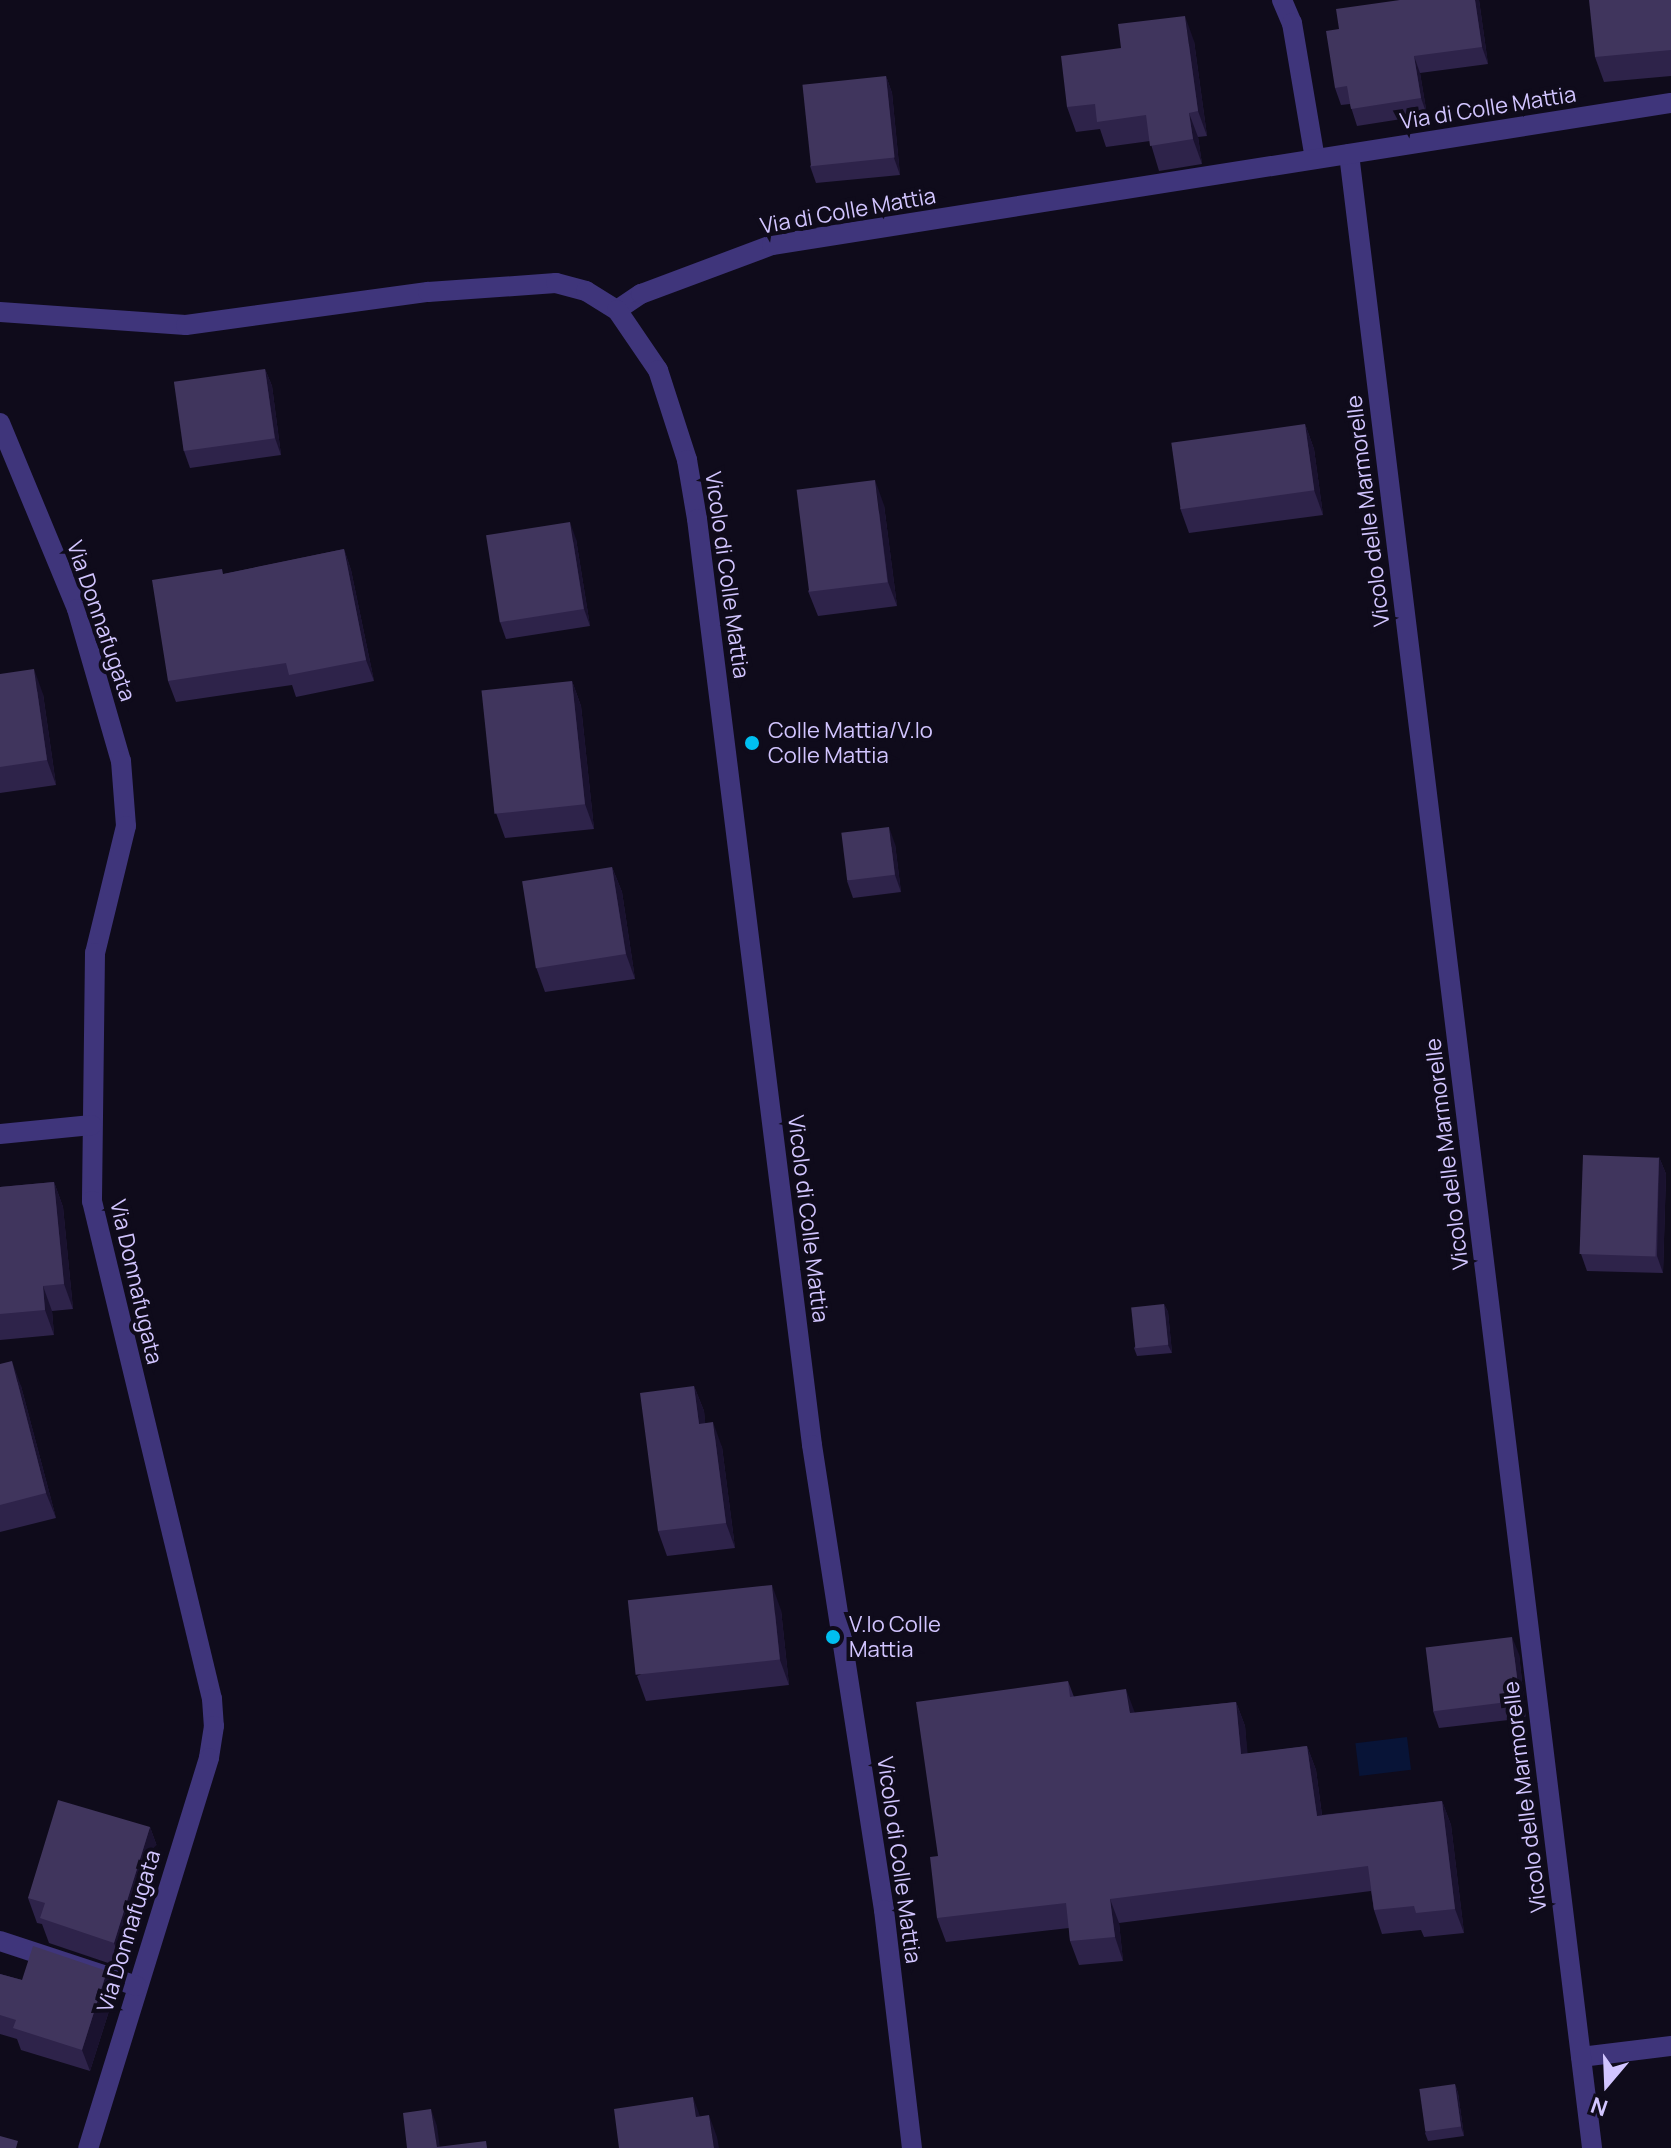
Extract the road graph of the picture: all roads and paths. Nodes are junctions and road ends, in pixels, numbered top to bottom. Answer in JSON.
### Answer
{"nodes":[{"id":1,"x":1282,"y":0,"type":"edge"},
{"id":2,"x":1671,"y":103,"type":"edge"},
{"id":3,"x":1349,"y":154,"type":"junction"},
{"id":4,"x":1315,"y":159,"type":"junction"},
{"id":5,"x":617,"y":310,"type":"junction"},
{"id":6,"x":0,"y":312,"type":"edge"},
{"id":7,"x":0,"y":423,"type":"edge"},
{"id":8,"x":92,"y":1125,"type":"junction"},
{"id":9,"x":0,"y":1134,"type":"edge"},
{"id":10,"x":0,"y":1941,"type":"edge"},
{"id":11,"x":137,"y":1986,"type":"junction"},
{"id":12,"x":1671,"y":2046,"type":"edge"},
{"id":13,"x":1581,"y":2057,"type":"junction"},
{"id":14,"x":88,"y":2148,"type":"edge"},
{"id":15,"x":912,"y":2148,"type":"edge"},
{"id":16,"x":1592,"y":2148,"type":"edge"}],
"edges":[{"from":1,"to":4,"type":"street"},
{"from":2,"to":3,"type":"street","name":"Via di Colle Mattia"},
{"from":3,"to":4,"type":"street","name":"Via di Colle Mattia"},
{"from":3,"to":13,"type":"street","name":"Vicolo delle Marmorelle"},
{"from":4,"to":5,"type":"street","name":"Via di Colle Mattia"},
{"from":5,"to":6,"type":"street"},
{"from":5,"to":15,"type":"street","name":"Vicolo di Colle Mattia"},
{"from":7,"to":8,"type":"street","name":"Via Donnafugata"},
{"from":8,"to":9,"type":"street"},
{"from":8,"to":11,"type":"street","name":"Via Donnafugata"},
{"from":10,"to":11,"type":"street"},
{"from":11,"to":14,"type":"street","name":"Via Donnafugata"},
{"from":12,"to":13,"type":"street"},
{"from":13,"to":16,"type":"street","name":"Vicolo delle Marmorelle"}]}
